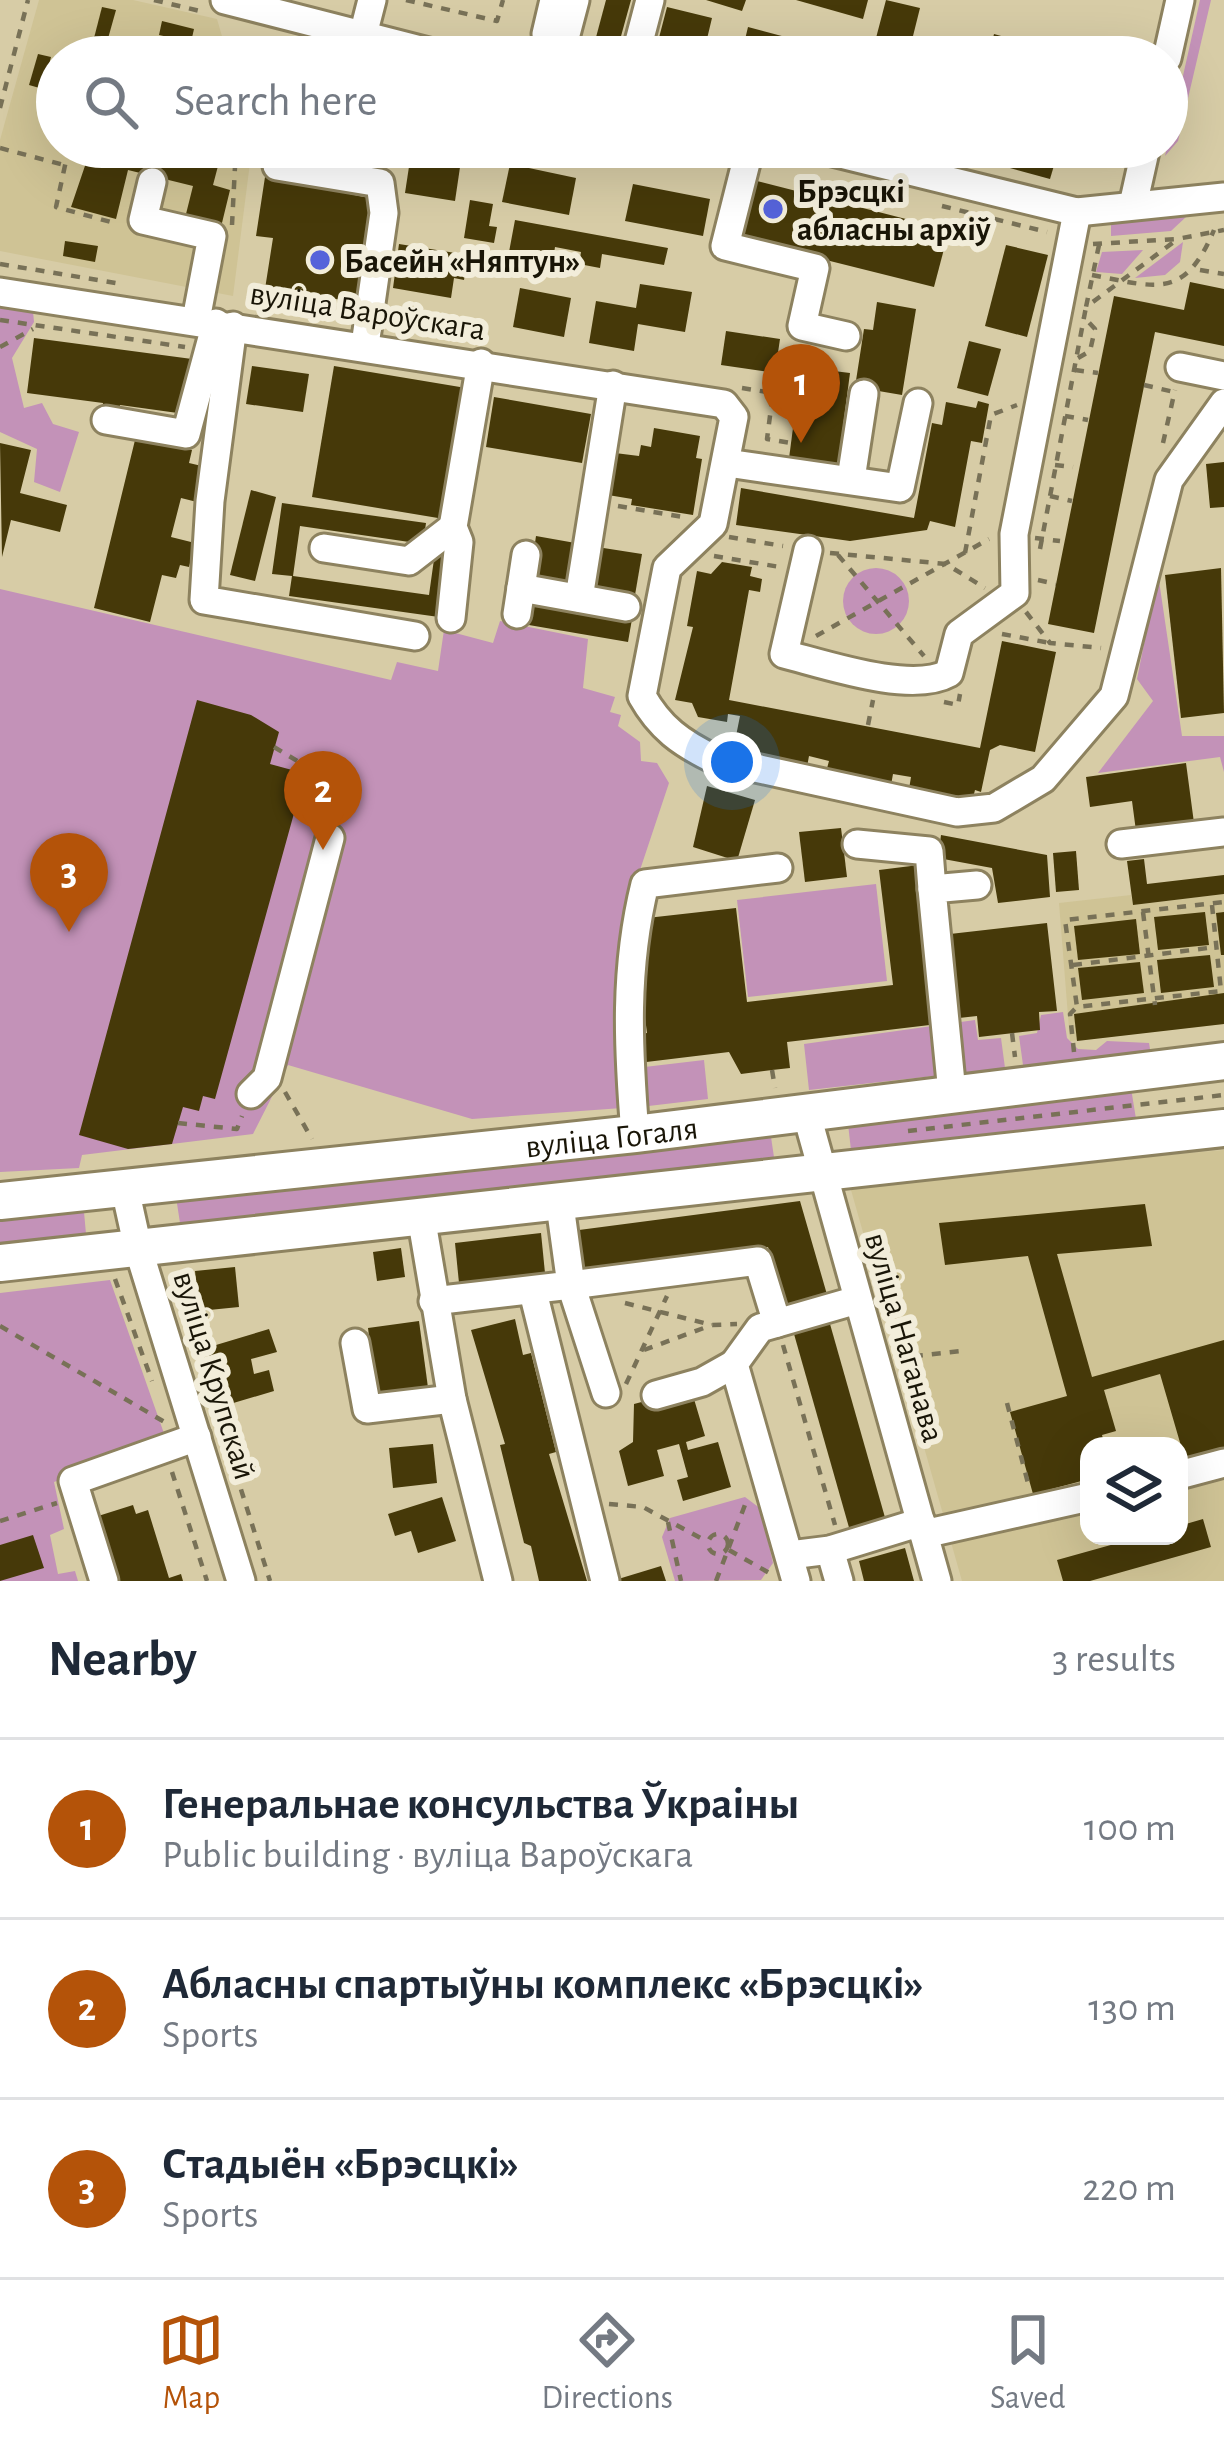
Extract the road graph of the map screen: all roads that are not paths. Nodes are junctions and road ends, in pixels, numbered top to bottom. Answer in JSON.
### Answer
{"nodes":[{"id":1,"x":225,"y":0,"type":"edge"},
{"id":2,"x":371,"y":0,"type":"edge"},
{"id":3,"x":554,"y":0,"type":"edge"},
{"id":4,"x":575,"y":0,"type":"edge"},
{"id":5,"x":650,"y":0,"type":"edge"},
{"id":6,"x":1180,"y":0,"type":"edge"},
{"id":7,"x":363,"y":35,"type":"junction"},
{"id":8,"x":367,"y":36,"type":"edge"},
{"id":9,"x":548,"y":36,"type":"edge"},
{"id":10,"x":566,"y":36,"type":"edge"},
{"id":11,"x":641,"y":36,"type":"edge"},
{"id":12,"x":1172,"y":36,"type":"edge"},
{"id":13,"x":289,"y":168,"type":"edge"},
{"id":14,"x":744,"y":168,"type":"edge"},
{"id":15,"x":898,"y":168,"type":"edge"},
{"id":16,"x":1142,"y":168,"type":"edge"},
{"id":17,"x":152,"y":182,"type":"dead end"},
{"id":18,"x":1224,"y":197,"type":"edge"},
{"id":19,"x":1132,"y":205,"type":"junction"},
{"id":20,"x":1077,"y":212,"type":"junction"},
{"id":21,"x":0,"y":292,"type":"edge"},
{"id":22,"x":215,"y":323,"type":"junction"},
{"id":23,"x":846,"y":336,"type":"dead end"},
{"id":24,"x":365,"y":345,"type":"junction"},
{"id":25,"x":481,"y":363,"type":"junction"},
{"id":26,"x":1224,"y":376,"type":"edge"},
{"id":27,"x":1177,"y":380,"type":"road end"},
{"id":28,"x":614,"y":385,"type":"junction"},
{"id":29,"x":864,"y":394,"type":"dead end"},
{"id":30,"x":918,"y":403,"type":"dead end"},
{"id":31,"x":1224,"y":403,"type":"edge"},
{"id":32,"x":106,"y":420,"type":"dead end"},
{"id":33,"x":727,"y":463,"type":"junction"},
{"id":34,"x":851,"y":479,"type":"junction"},
{"id":35,"x":453,"y":527,"type":"junction"},
{"id":36,"x":324,"y":548,"type":"dead end"},
{"id":37,"x":808,"y":550,"type":"road end"},
{"id":38,"x":526,"y":555,"type":"dead end"},
{"id":39,"x":579,"y":598,"type":"junction"},
{"id":40,"x":626,"y":607,"type":"dead end"},
{"id":41,"x":451,"y":618,"type":"dead end"},
{"id":42,"x":416,"y":636,"type":"dead end"},
{"id":43,"x":1224,"y":832,"type":"edge"},
{"id":44,"x":330,"y":838,"type":"road end"},
{"id":45,"x":857,"y":844,"type":"dead end"},
{"id":46,"x":1121,"y":844,"type":"dead end"},
{"id":47,"x":778,"y":868,"type":"dead end"},
{"id":48,"x":977,"y":885,"type":"dead end"},
{"id":49,"x":932,"y":889,"type":"junction"},
{"id":50,"x":1224,"y":1061,"type":"edge"},
{"id":51,"x":1170,"y":1068,"type":"junction"},
{"id":52,"x":259,"y":1086,"type":"road end"},
{"id":53,"x":952,"y":1093,"type":"junction"},
{"id":54,"x":792,"y":1105,"type":"junction"},
{"id":55,"x":1224,"y":1128,"type":"edge"},
{"id":56,"x":1180,"y":1133,"type":"junction"},
{"id":57,"x":635,"y":1134,"type":"junction"},
{"id":58,"x":823,"y":1174,"type":"junction"},
{"id":59,"x":125,"y":1189,"type":"junction"},
{"id":60,"x":0,"y":1201,"type":"edge"},
{"id":61,"x":560,"y":1205,"type":"junction"},
{"id":62,"x":421,"y":1216,"type":"junction"},
{"id":63,"x":137,"y":1248,"type":"junction"},
{"id":64,"x":0,"y":1262,"type":"edge"},
{"id":65,"x":571,"y":1285,"type":"junction"},
{"id":66,"x":533,"y":1292,"type":"junction"},
{"id":67,"x":857,"y":1300,"type":"junction"},
{"id":68,"x":434,"y":1301,"type":"junction"},
{"id":69,"x":768,"y":1325,"type":"junction"},
{"id":70,"x":355,"y":1343,"type":"dead end"},
{"id":71,"x":734,"y":1364,"type":"junction"},
{"id":72,"x":615,"y":1391,"type":"road end"},
{"id":73,"x":656,"y":1395,"type":"dead end"},
{"id":74,"x":452,"y":1399,"type":"junction"},
{"id":75,"x":197,"y":1437,"type":"junction"},
{"id":76,"x":1224,"y":1463,"type":"edge"},
{"id":77,"x":1188,"y":1472,"type":"edge"},
{"id":78,"x":1080,"y":1499,"type":"edge"},
{"id":79,"x":923,"y":1528,"type":"junction"},
{"id":80,"x":836,"y":1548,"type":"junction"},
{"id":81,"x":789,"y":1572,"type":"edge"},
{"id":82,"x":104,"y":1581,"type":"edge"},
{"id":83,"x":241,"y":1581,"type":"edge"},
{"id":84,"x":498,"y":1581,"type":"edge"},
{"id":85,"x":605,"y":1581,"type":"edge"},
{"id":86,"x":839,"y":1581,"type":"edge"},
{"id":87,"x":938,"y":1581,"type":"edge"}],
"edges":[{"from":1,"to":7,"type":"street"},
{"from":2,"to":7,"type":"street"},
{"from":3,"to":9,"type":"street"},
{"from":4,"to":10,"type":"street"},
{"from":5,"to":11,"type":"street"},
{"from":6,"to":12,"type":"street"},
{"from":7,"to":8,"type":"street"},
{"from":13,"to":24,"type":"street"},
{"from":14,"to":23,"type":"street"},
{"from":15,"to":20,"type":"street"},
{"from":16,"to":19,"type":"street"},
{"from":17,"to":22,"type":"street"},
{"from":18,"to":19,"type":"street"},
{"from":19,"to":20,"type":"street"},
{"from":20,"to":37,"type":"street"},
{"from":21,"to":22,"type":"street","name":"вуліца Вароўскага"},
{"from":22,"to":24,"type":"street","name":"вуліца Вароўскага"},
{"from":22,"to":32,"type":"street"},
{"from":22,"to":42,"type":"street"},
{"from":24,"to":25,"type":"street","name":"вуліца Вароўскага"},
{"from":25,"to":28,"type":"street","name":"вуліца Вароўскага"},
{"from":25,"to":35,"type":"street"},
{"from":26,"to":27,"type":"street"},
{"from":28,"to":33,"type":"street","name":"вуліца Вароўскага"},
{"from":28,"to":39,"type":"street"},
{"from":29,"to":34,"type":"street"},
{"from":30,"to":34,"type":"street"},
{"from":31,"to":33,"type":"street"},
{"from":33,"to":34,"type":"street"},
{"from":35,"to":36,"type":"street"},
{"from":35,"to":41,"type":"street"},
{"from":38,"to":39,"type":"street"},
{"from":39,"to":40,"type":"street"},
{"from":43,"to":46,"type":"street"},
{"from":44,"to":52,"type":"street"},
{"from":45,"to":49,"type":"street"},
{"from":47,"to":57,"type":"street"},
{"from":48,"to":49,"type":"street"},
{"from":49,"to":53,"type":"street"},
{"from":50,"to":51,"type":"main road","name":"вуліца Гогаля"},
{"from":51,"to":53,"type":"main road","name":"вуліца Гогаля"},
{"from":51,"to":56,"type":"main road"},
{"from":53,"to":54,"type":"main road","name":"вуліца Гогаля"},
{"from":54,"to":57,"type":"main road","name":"вуліца Гогаля"},
{"from":54,"to":58,"type":"street","name":"вуліца Наганава"},
{"from":55,"to":56,"type":"main road","name":"вуліца Гогаля"},
{"from":56,"to":58,"type":"main road","name":"вуліца Гогаля"},
{"from":57,"to":59,"type":"main road","name":"вуліца Гогаля"},
{"from":58,"to":61,"type":"main road","name":"вуліца Гогаля"},
{"from":58,"to":67,"type":"street","name":"вуліца Наганава"},
{"from":59,"to":60,"type":"main road","name":"вуліца Гогаля"},
{"from":59,"to":63,"type":"street","name":"вуліца Крупскай"},
{"from":61,"to":62,"type":"main road","name":"вуліца Гогаля"},
{"from":61,"to":65,"type":"street"},
{"from":62,"to":63,"type":"main road","name":"вуліца Гогаля"},
{"from":62,"to":68,"type":"street"},
{"from":63,"to":64,"type":"main road","name":"вуліца Гогаля"},
{"from":63,"to":75,"type":"street","name":"вуліца Крупскай"},
{"from":65,"to":66,"type":"street"},
{"from":65,"to":69,"type":"street"},
{"from":65,"to":72,"type":"street"},
{"from":66,"to":68,"type":"street"},
{"from":66,"to":85,"type":"street"},
{"from":67,"to":69,"type":"street"},
{"from":67,"to":79,"type":"street","name":"вуліца Наганава"},
{"from":68,"to":74,"type":"street"},
{"from":69,"to":71,"type":"street"},
{"from":70,"to":74,"type":"street"},
{"from":71,"to":73,"type":"street"},
{"from":71,"to":81,"type":"street"},
{"from":74,"to":84,"type":"street"},
{"from":75,"to":82,"type":"street"},
{"from":75,"to":83,"type":"street","name":"вуліца Крупскай"},
{"from":76,"to":77,"type":"street"},
{"from":78,"to":79,"type":"street"},
{"from":79,"to":80,"type":"street"},
{"from":79,"to":87,"type":"street","name":"вуліца Наганава"},
{"from":80,"to":81,"type":"street"},
{"from":80,"to":86,"type":"street"}]}
